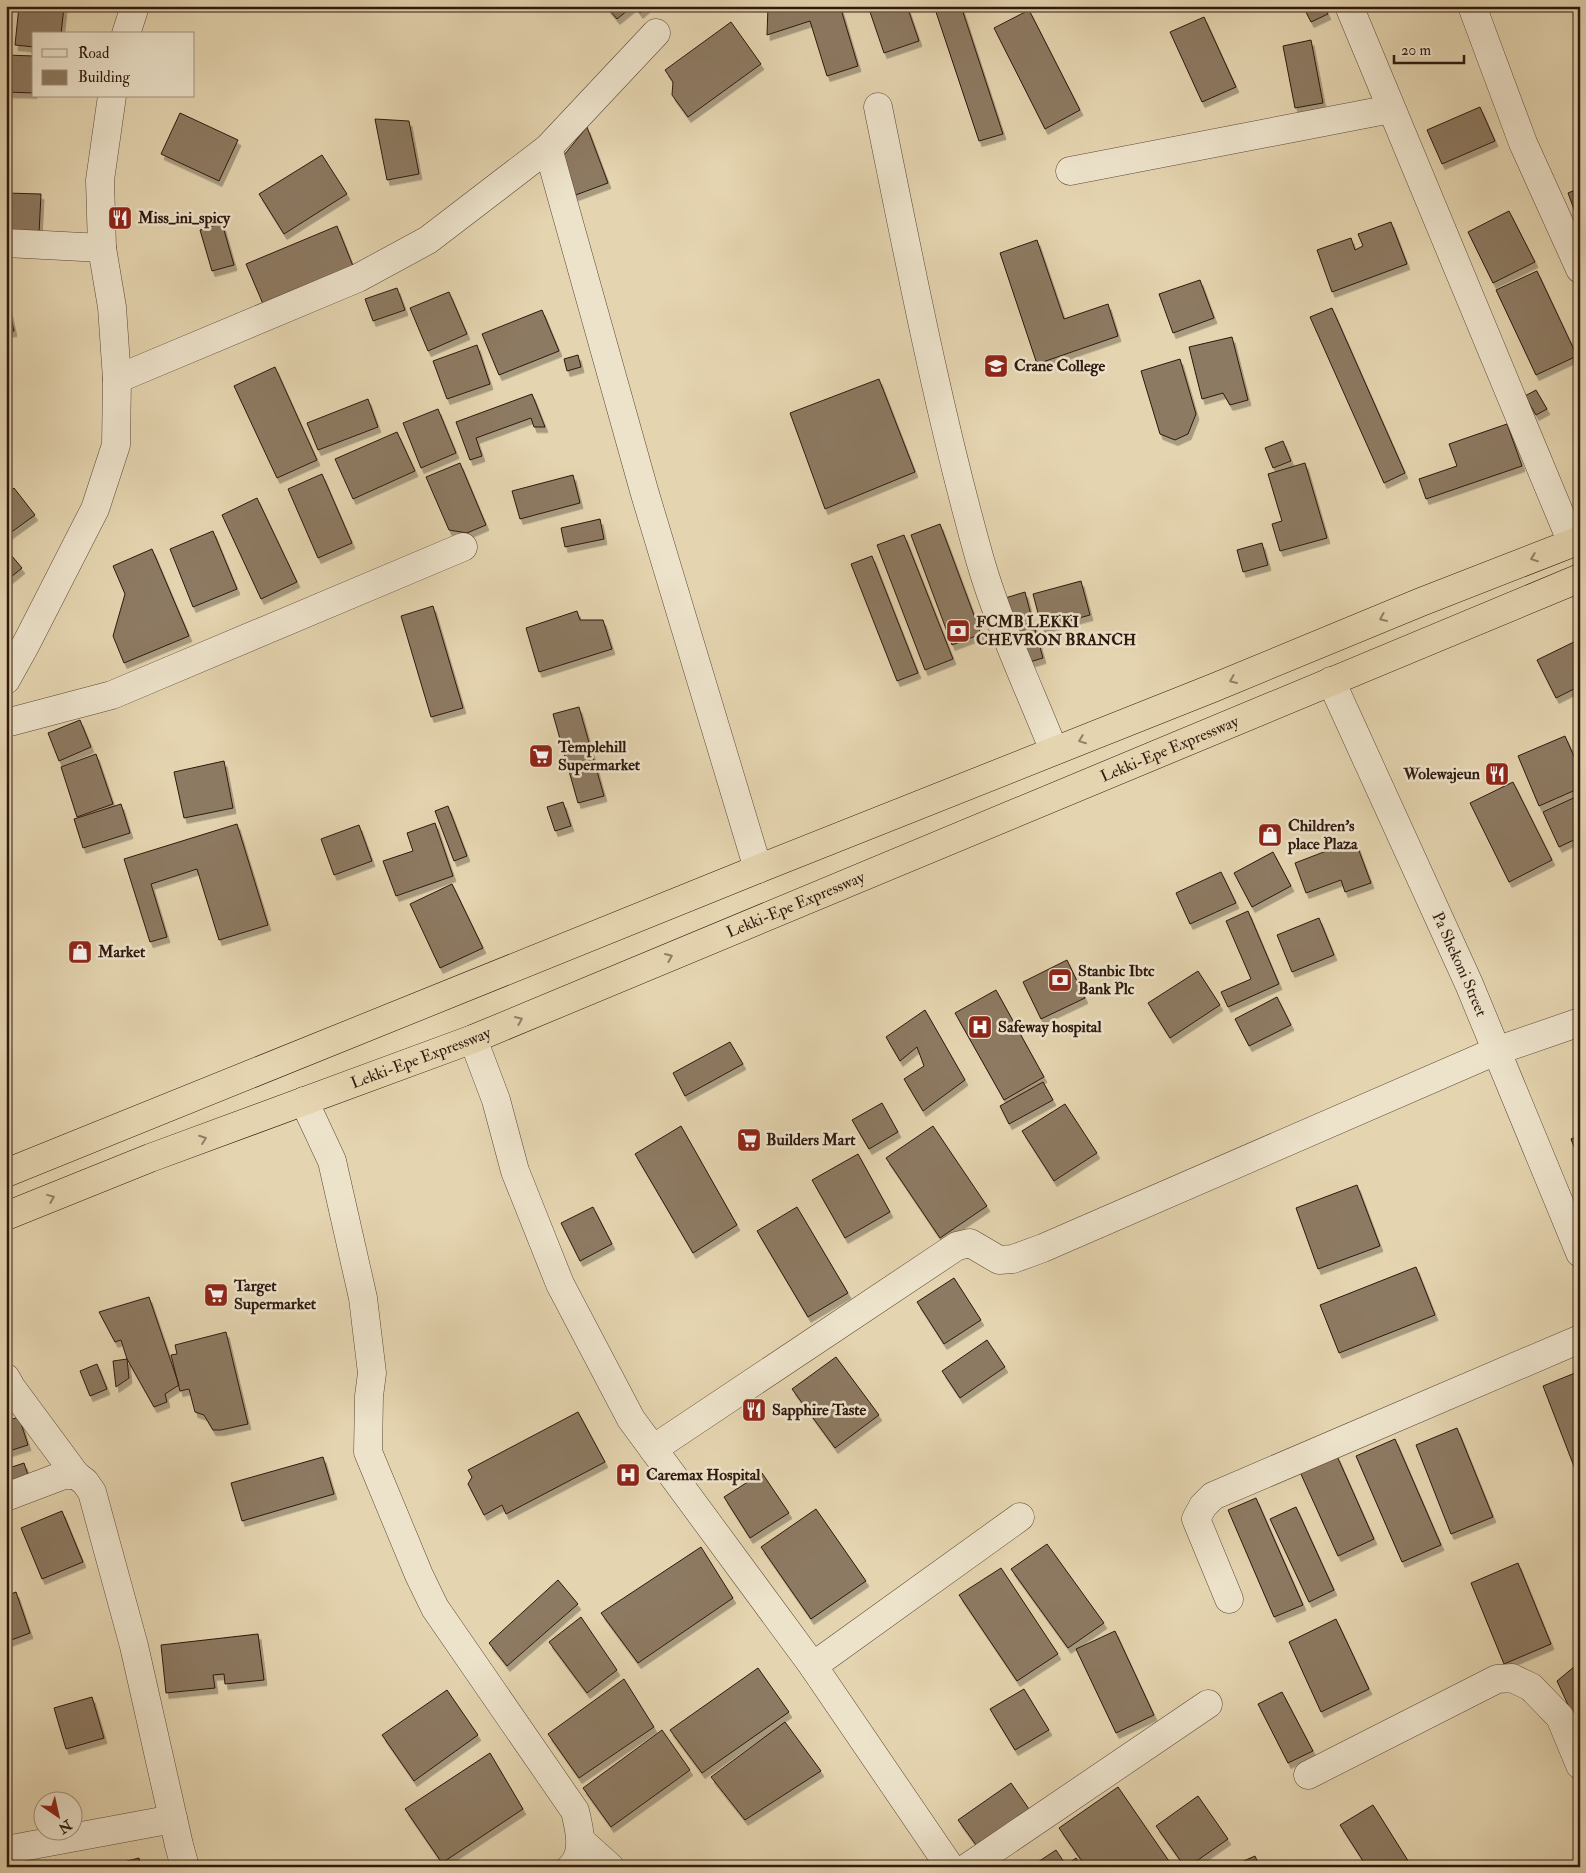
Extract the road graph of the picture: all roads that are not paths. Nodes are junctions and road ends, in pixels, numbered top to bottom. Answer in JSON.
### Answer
{"nodes":[{"id":1,"x":135,"y":6,"type":"edge"},
{"id":2,"x":1349,"y":6,"type":"edge"},
{"id":3,"x":1472,"y":6,"type":"edge"},
{"id":4,"x":127,"y":32,"type":"edge"},
{"id":5,"x":656,"y":33,"type":"dead end"},
{"id":6,"x":112,"y":98,"type":"edge"},
{"id":7,"x":878,"y":107,"type":"dead end"},
{"id":8,"x":1391,"y":109,"type":"junction"},
{"id":9,"x":548,"y":148,"type":"junction"},
{"id":10,"x":1070,"y":171,"type":"dead end"},
{"id":11,"x":6,"y":242,"type":"edge"},
{"id":12,"x":102,"y":248,"type":"junction"},
{"id":13,"x":1580,"y":269,"type":"edge"},
{"id":14,"x":117,"y":379,"type":"junction"},
{"id":15,"x":1576,"y":541,"type":"edge"},
{"id":16,"x":463,"y":546,"type":"dead end"},
{"id":17,"x":1580,"y":578,"type":"edge"},
{"id":18,"x":6,"y":680,"type":"edge"},
{"id":19,"x":1331,"y":681,"type":"junction"},
{"id":20,"x":6,"y":723,"type":"edge"},
{"id":21,"x":1054,"y":751,"type":"junction"},
{"id":22,"x":758,"y":869,"type":"junction"},
{"id":23,"x":1580,"y":1022,"type":"edge"},
{"id":24,"x":473,"y":1039,"type":"junction"},
{"id":25,"x":1496,"y":1051,"type":"junction"},
{"id":26,"x":304,"y":1101,"type":"junction"},
{"id":27,"x":6,"y":1173,"type":"edge"},
{"id":28,"x":6,"y":1216,"type":"edge"},
{"id":29,"x":1580,"y":1253,"type":"edge"},
{"id":30,"x":1580,"y":1339,"type":"edge"},
{"id":31,"x":6,"y":1378,"type":"edge"},
{"id":32,"x":653,"y":1449,"type":"junction"},
{"id":33,"x":76,"y":1476,"type":"junction"},
{"id":34,"x":6,"y":1497,"type":"edge"},
{"id":35,"x":1020,"y":1517,"type":"dead end"},
{"id":36,"x":1229,"y":1599,"type":"dead end"},
{"id":37,"x":813,"y":1666,"type":"junction"},
{"id":38,"x":1208,"y":1704,"type":"dead end"},
{"id":39,"x":1580,"y":1765,"type":"edge"},
{"id":40,"x":1308,"y":1775,"type":"dead end"},
{"id":41,"x":173,"y":1819,"type":"junction"},
{"id":42,"x":581,"y":1841,"type":"junction"},
{"id":43,"x":6,"y":1850,"type":"edge"},
{"id":44,"x":185,"y":1867,"type":"edge"},
{"id":45,"x":571,"y":1867,"type":"edge"},
{"id":46,"x":610,"y":1867,"type":"edge"},
{"id":47,"x":950,"y":1867,"type":"edge"},
{"id":48,"x":968,"y":1867,"type":"edge"}],
"edges":[{"from":1,"to":4,"type":"street"},
{"from":2,"to":8,"type":"street"},
{"from":3,"to":13,"type":"street"},
{"from":5,"to":9,"type":"street"},
{"from":6,"to":12,"type":"street"},
{"from":7,"to":21,"type":"street"},
{"from":8,"to":10,"type":"street"},
{"from":8,"to":15,"type":"street"},
{"from":9,"to":14,"type":"street"},
{"from":9,"to":22,"type":"street"},
{"from":11,"to":12,"type":"street"},
{"from":12,"to":14,"type":"street"},
{"from":14,"to":18,"type":"street"},
{"from":15,"to":21,"type":"highway","one_way":true},
{"from":16,"to":20,"type":"street"},
{"from":17,"to":19,"type":"highway","name":"Lekki-Epe Expressway"},
{"from":24,"to":19,"type":"highway","name":"Lekki-Epe Expressway","one_way":true},
{"from":19,"to":25,"type":"street","name":"Pa Shekoni Street"},
{"from":21,"to":22,"type":"highway"},
{"from":22,"to":27,"type":"highway"},
{"from":23,"to":25,"type":"street"},
{"from":24,"to":26,"type":"highway","name":"Lekki-Epe Expressway"},
{"from":24,"to":32,"type":"street"},
{"from":25,"to":29,"type":"street","name":"Pa Shekoni Street"},
{"from":25,"to":32,"type":"street"},
{"from":28,"to":26,"type":"highway","name":"Lekki-Epe Expressway","one_way":true},
{"from":26,"to":42,"type":"street"},
{"from":30,"to":36,"type":"street"},
{"from":31,"to":33,"type":"street"},
{"from":32,"to":37,"type":"street"},
{"from":33,"to":34,"type":"street"},
{"from":33,"to":41,"type":"street"},
{"from":35,"to":37,"type":"street"},
{"from":37,"to":47,"type":"street"},
{"from":38,"to":48,"type":"street"},
{"from":39,"to":40,"type":"street"},
{"from":41,"to":43,"type":"street"},
{"from":41,"to":44,"type":"street"},
{"from":42,"to":45,"type":"street"},
{"from":42,"to":46,"type":"street"}]}
